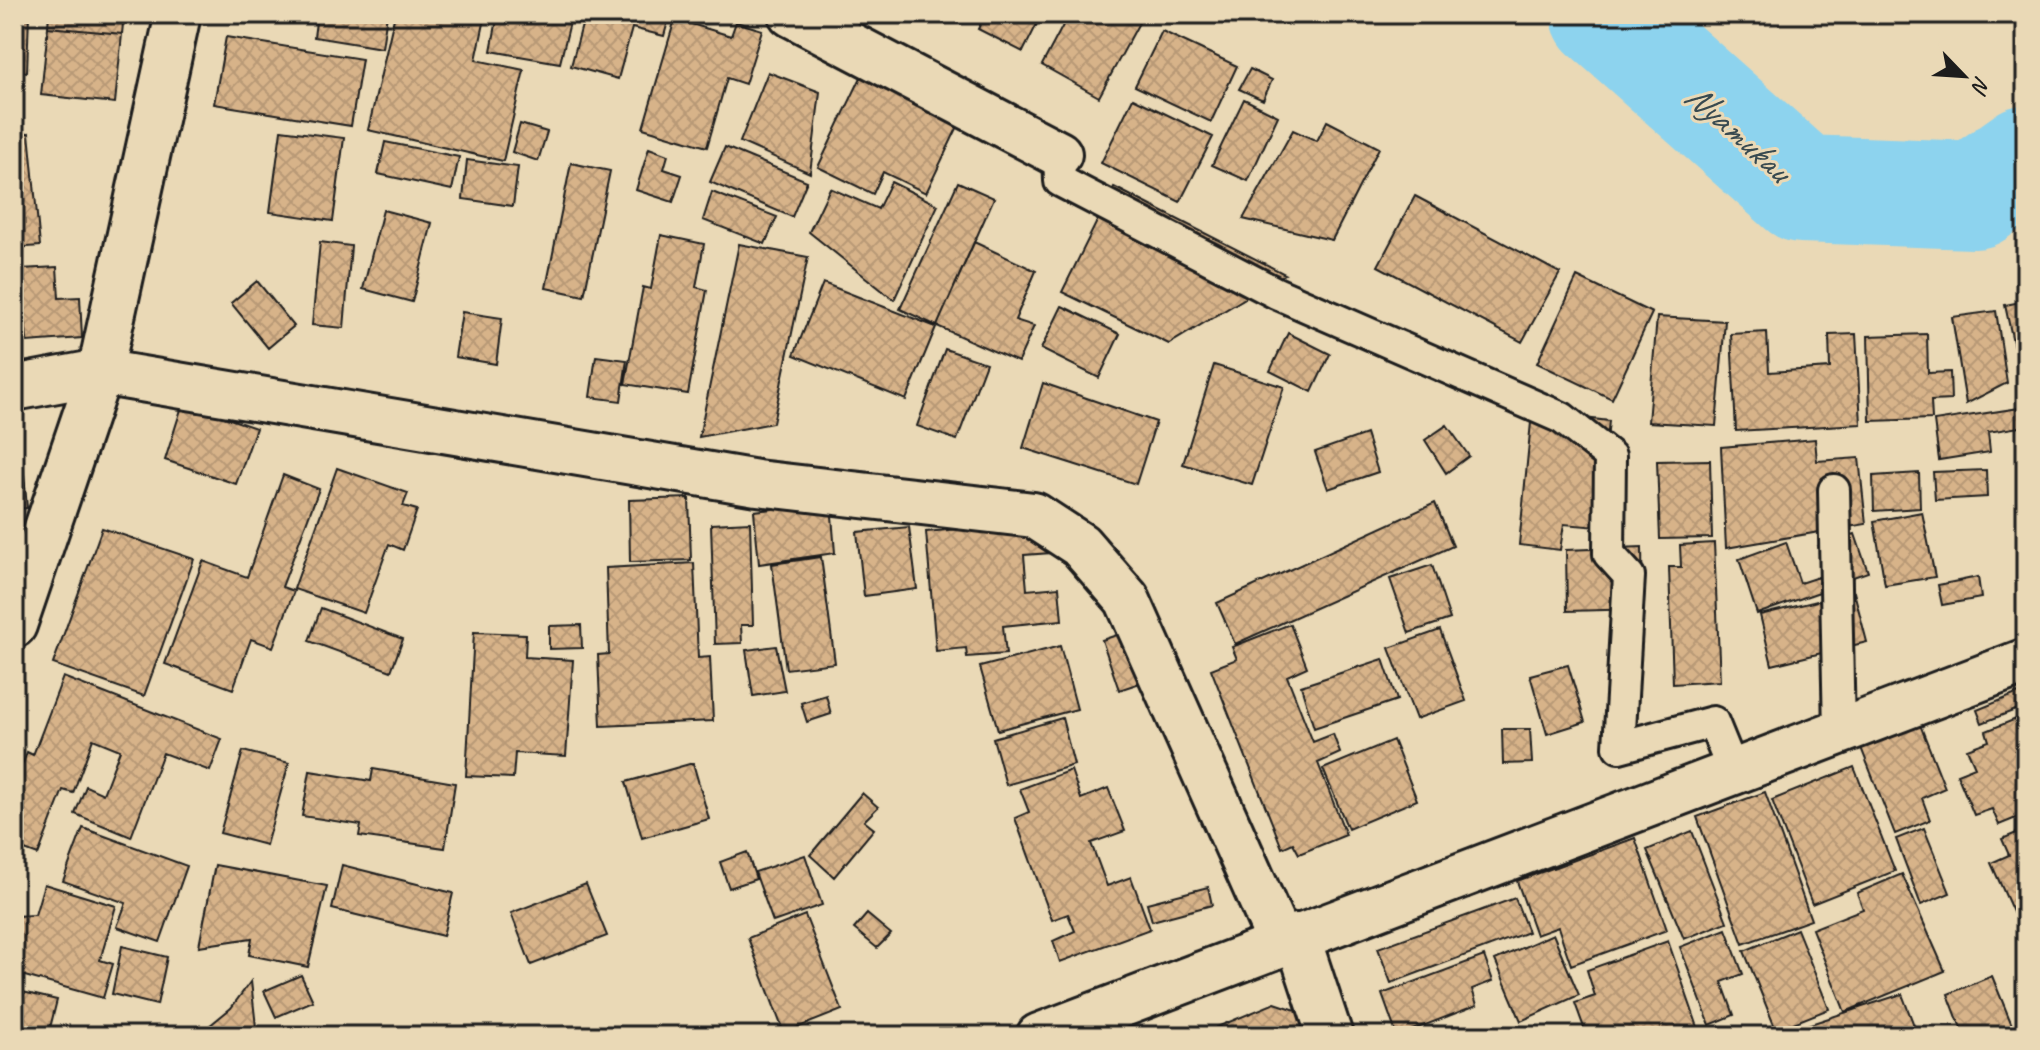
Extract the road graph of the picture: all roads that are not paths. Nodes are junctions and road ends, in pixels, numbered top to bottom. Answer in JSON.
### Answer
{"nodes":[{"id":1,"x":178,"y":14,"type":"edge"},
{"id":2,"x":791,"y":14,"type":"edge"},
{"id":3,"x":1059,"y":154,"type":"joint"},
{"id":4,"x":100,"y":372,"type":"junction"},
{"id":5,"x":14,"y":388,"type":"edge"},
{"id":6,"x":1834,"y":490,"type":"dead end"},
{"id":7,"x":14,"y":625,"type":"edge"},
{"id":8,"x":2026,"y":661,"type":"edge"},
{"id":9,"x":1839,"y":732,"type":"junction"},
{"id":10,"x":1733,"y":771,"type":"junction"},
{"id":11,"x":1288,"y":939,"type":"junction"},
{"id":12,"x":1039,"y":1036,"type":"edge"},
{"id":13,"x":1330,"y":1036,"type":"edge"}],
"edges":[{"from":1,"to":4,"type":"street"},
{"from":2,"to":3,"type":"street"},
{"from":3,"to":10,"type":"lane"},
{"from":4,"to":5,"type":"street"},
{"from":4,"to":7,"type":"street"},
{"from":4,"to":11,"type":"street"},
{"from":6,"to":9,"type":"lane"},
{"from":8,"to":9,"type":"street"},
{"from":9,"to":10,"type":"street"},
{"from":10,"to":11,"type":"street"},
{"from":11,"to":12,"type":"street"},
{"from":11,"to":13,"type":"street"}]}
